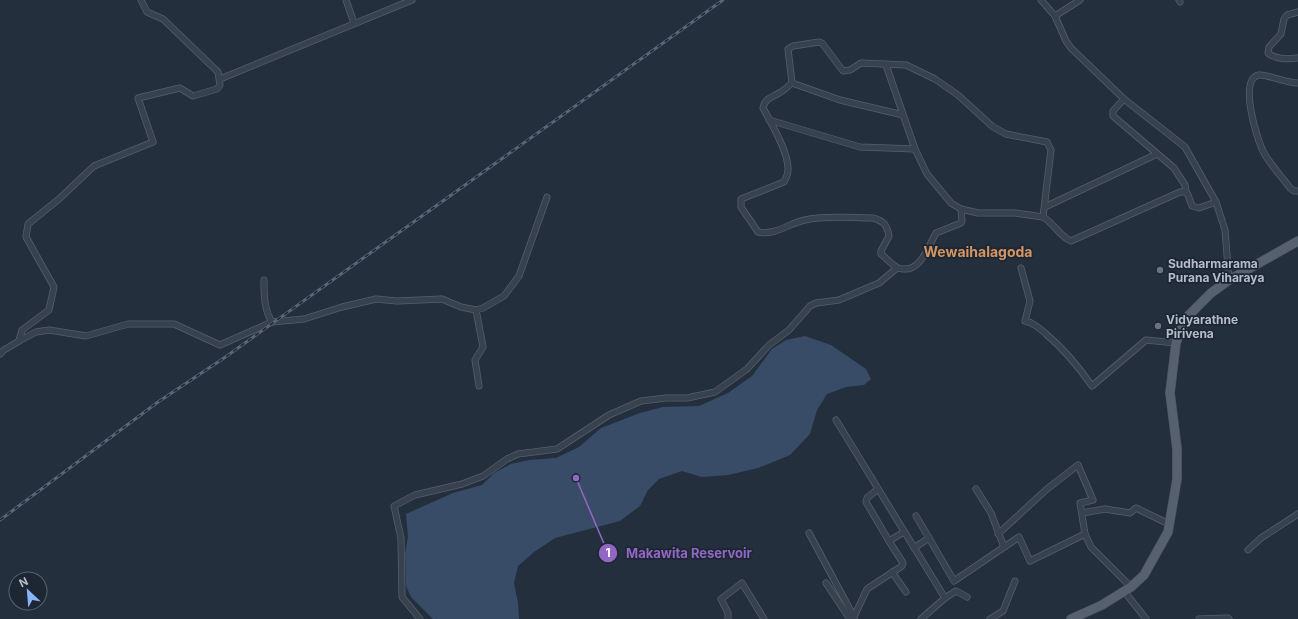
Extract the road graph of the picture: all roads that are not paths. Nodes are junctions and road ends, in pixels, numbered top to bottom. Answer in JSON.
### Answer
{"nodes":[{"id":1,"x":142,"y":0,"type":"edge"},
{"id":2,"x":346,"y":0,"type":"edge"},
{"id":3,"x":412,"y":0,"type":"edge"},
{"id":4,"x":1040,"y":0,"type":"edge"},
{"id":5,"x":1080,"y":0,"type":"edge"},
{"id":6,"x":1298,"y":12,"type":"edge"},
{"id":7,"x":1055,"y":16,"type":"junction"},
{"id":8,"x":354,"y":23,"type":"junction"},
{"id":9,"x":1298,"y":58,"type":"edge"},
{"id":10,"x":886,"y":65,"type":"junction"},
{"id":11,"x":220,"y":79,"type":"junction"},
{"id":12,"x":792,"y":83,"type":"junction"},
{"id":13,"x":1298,"y":83,"type":"edge"},
{"id":14,"x":1124,"y":99,"type":"junction"},
{"id":15,"x":903,"y":115,"type":"junction"},
{"id":16,"x":769,"y":120,"type":"junction"},
{"id":17,"x":915,"y":149,"type":"junction"},
{"id":18,"x":1157,"y":154,"type":"junction"},
{"id":19,"x":1298,"y":191,"type":"edge"},
{"id":20,"x":1186,"y":192,"type":"junction"},
{"id":21,"x":547,"y":197,"type":"dead end"},
{"id":22,"x":1216,"y":202,"type":"junction"},
{"id":23,"x":1044,"y":207,"type":"junction"},
{"id":24,"x":961,"y":209,"type":"junction"},
{"id":25,"x":1043,"y":217,"type":"junction"},
{"id":26,"x":1298,"y":241,"type":"edge"},
{"id":27,"x":897,"y":268,"type":"junction"},
{"id":28,"x":1021,"y":268,"type":"dead end"},
{"id":29,"x":264,"y":280,"type":"dead end"},
{"id":30,"x":1229,"y":280,"type":"junction"},
{"id":31,"x":476,"y":310,"type":"junction"},
{"id":32,"x":272,"y":322,"type":"junction"},
{"id":33,"x":19,"y":341,"type":"junction"},
{"id":34,"x":1176,"y":343,"type":"junction"},
{"id":35,"x":0,"y":354,"type":"edge"},
{"id":36,"x":479,"y":386,"type":"dead end"},
{"id":37,"x":836,"y":420,"type":"dead end"},
{"id":38,"x":878,"y":489,"type":"junction"},
{"id":39,"x":976,"y":489,"type":"dead end"},
{"id":40,"x":1082,"y":513,"type":"junction"},
{"id":41,"x":1298,"y":514,"type":"edge"},
{"id":42,"x":916,"y":516,"type":"dead end"},
{"id":43,"x":1169,"y":524,"type":"junction"},
{"id":44,"x":904,"y":532,"type":"junction"},
{"id":45,"x":809,"y":533,"type":"dead end"},
{"id":46,"x":998,"y":534,"type":"junction"},
{"id":47,"x":1085,"y":534,"type":"junction"},
{"id":48,"x":929,"y":538,"type":"junction"},
{"id":49,"x":889,"y":541,"type":"junction"},
{"id":50,"x":1004,"y":547,"type":"junction"},
{"id":51,"x":914,"y":548,"type":"junction"},
{"id":52,"x":1248,"y":550,"type":"dead end"},
{"id":53,"x":892,"y":572,"type":"junction"},
{"id":54,"x":1015,"y":581,"type":"dead end"},
{"id":55,"x":826,"y":583,"type":"dead end"},
{"id":56,"x":1128,"y":589,"type":"junction"},
{"id":57,"x":906,"y":592,"type":"dead end"},
{"id":58,"x":968,"y":597,"type":"dead end"},
{"id":59,"x":945,"y":598,"type":"junction"},
{"id":60,"x":854,"y":617,"type":"junction"},
{"id":61,"x":420,"y":619,"type":"edge"},
{"id":62,"x":728,"y":619,"type":"edge"},
{"id":63,"x":764,"y":619,"type":"edge"},
{"id":64,"x":921,"y":619,"type":"edge"},
{"id":65,"x":990,"y":619,"type":"edge"},
{"id":66,"x":1071,"y":619,"type":"edge"},
{"id":67,"x":1146,"y":619,"type":"edge"},
{"id":68,"x":1199,"y":619,"type":"edge"},
{"id":69,"x":1229,"y":619,"type":"edge"}],
"edges":[{"from":1,"to":11,"type":"street"},
{"from":2,"to":8,"type":"street"},
{"from":3,"to":8,"type":"street"},
{"from":4,"to":7,"type":"street"},
{"from":5,"to":7,"type":"street"},
{"from":6,"to":9,"type":"street"},
{"from":7,"to":14,"type":"street"},
{"from":8,"to":11,"type":"street"},
{"from":10,"to":12,"type":"street"},
{"from":10,"to":15,"type":"street"},
{"from":10,"to":23,"type":"street"},
{"from":11,"to":33,"type":"street"},
{"from":12,"to":15,"type":"street"},
{"from":12,"to":16,"type":"street"},
{"from":13,"to":19,"type":"street"},
{"from":14,"to":18,"type":"street"},
{"from":14,"to":22,"type":"street"},
{"from":15,"to":17,"type":"street"},
{"from":16,"to":17,"type":"street"},
{"from":16,"to":27,"type":"street"},
{"from":17,"to":24,"type":"street"},
{"from":18,"to":20,"type":"street"},
{"from":18,"to":23,"type":"street"},
{"from":20,"to":22,"type":"street"},
{"from":20,"to":25,"type":"street"},
{"from":21,"to":31,"type":"street"},
{"from":22,"to":30,"type":"street"},
{"from":23,"to":25,"type":"street"},
{"from":24,"to":25,"type":"street"},
{"from":24,"to":27,"type":"street"},
{"from":26,"to":30,"type":"main road"},
{"from":27,"to":61,"type":"street"},
{"from":28,"to":34,"type":"street"},
{"from":29,"to":32,"type":"street"},
{"from":30,"to":34,"type":"main road"},
{"from":31,"to":32,"type":"street"},
{"from":31,"to":36,"type":"street"},
{"from":32,"to":33,"type":"street"},
{"from":33,"to":35,"type":"street"},
{"from":34,"to":43,"type":"main road"},
{"from":37,"to":38,"type":"street"},
{"from":38,"to":44,"type":"street"},
{"from":38,"to":49,"type":"street"},
{"from":39,"to":46,"type":"street"},
{"from":40,"to":43,"type":"street"},
{"from":40,"to":46,"type":"street"},
{"from":40,"to":47,"type":"street"},
{"from":41,"to":52,"type":"street"},
{"from":42,"to":48,"type":"street"},
{"from":43,"to":56,"type":"main road"},
{"from":44,"to":49,"type":"street"},
{"from":44,"to":51,"type":"street"},
{"from":45,"to":60,"type":"street"},
{"from":46,"to":50,"type":"street"},
{"from":47,"to":50,"type":"street"},
{"from":47,"to":56,"type":"street"},
{"from":48,"to":50,"type":"street"},
{"from":48,"to":51,"type":"street"},
{"from":49,"to":53,"type":"street"},
{"from":51,"to":59,"type":"street"},
{"from":53,"to":57,"type":"street"},
{"from":53,"to":60,"type":"street"},
{"from":54,"to":65,"type":"street"},
{"from":55,"to":60,"type":"street"},
{"from":56,"to":66,"type":"main road"},
{"from":56,"to":67,"type":"street"},
{"from":58,"to":59,"type":"street"},
{"from":59,"to":64,"type":"street"},
{"from":62,"to":63,"type":"street"},
{"from":68,"to":69,"type":"street"}]}
